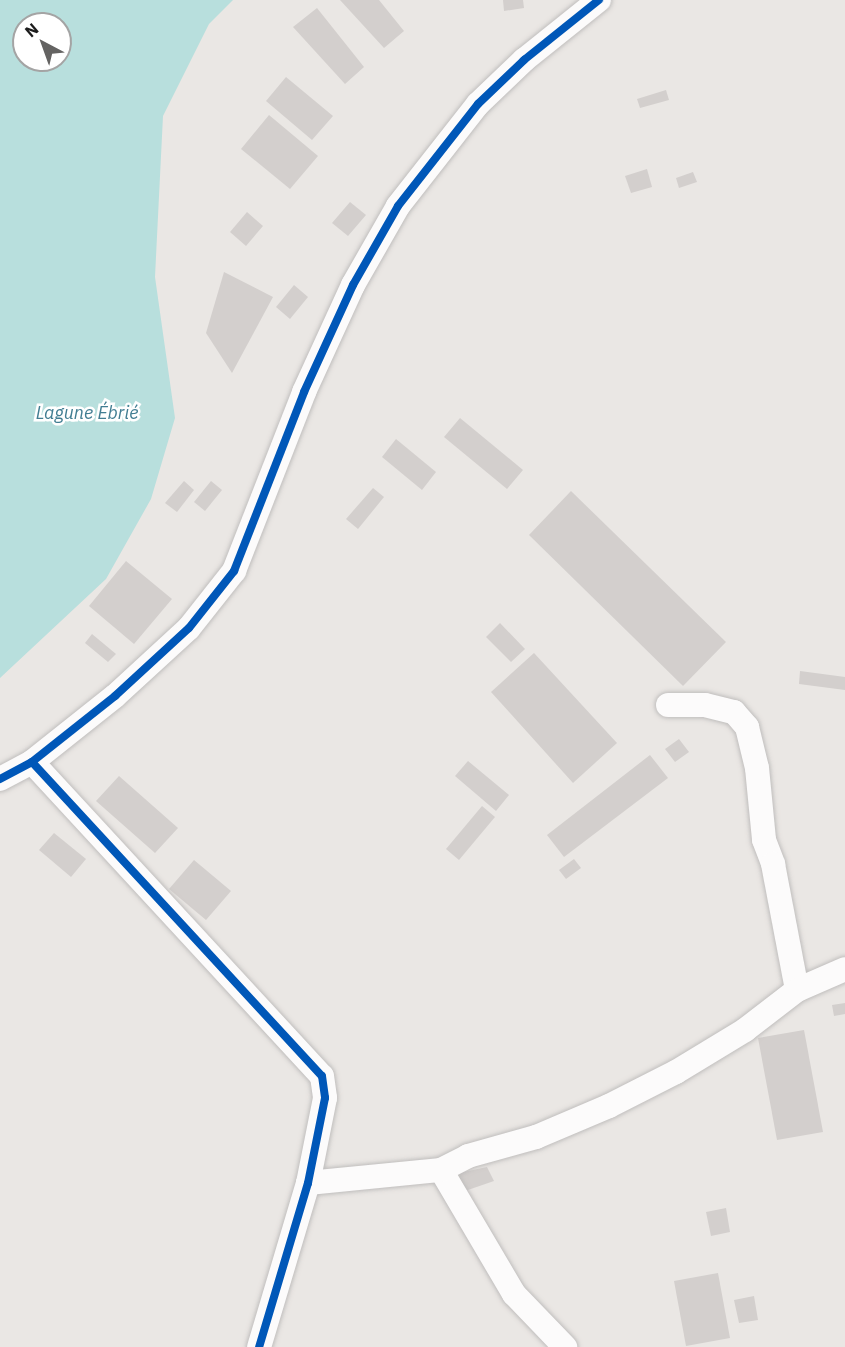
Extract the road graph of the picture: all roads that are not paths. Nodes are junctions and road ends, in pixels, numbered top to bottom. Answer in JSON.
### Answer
{"nodes":[{"id":1,"x":600,"y":0,"type":"edge"},
{"id":2,"x":668,"y":705,"type":"dead end"},
{"id":3,"x":32,"y":762,"type":"junction"},
{"id":4,"x":0,"y":779,"type":"edge"},
{"id":5,"x":845,"y":969,"type":"edge"},
{"id":6,"x":797,"y":990,"type":"junction"},
{"id":7,"x":441,"y":1170,"type":"junction"},
{"id":8,"x":308,"y":1183,"type":"junction"},
{"id":9,"x":259,"y":1347,"type":"edge"},
{"id":10,"x":565,"y":1347,"type":"edge"}],
"edges":[{"from":1,"to":3,"type":"street"},
{"from":2,"to":6,"type":"street"},
{"from":3,"to":4,"type":"street"},
{"from":3,"to":8,"type":"street"},
{"from":5,"to":6,"type":"street"},
{"from":6,"to":7,"type":"street"},
{"from":7,"to":8,"type":"street"},
{"from":7,"to":10,"type":"street"},
{"from":8,"to":9,"type":"street"}]}
